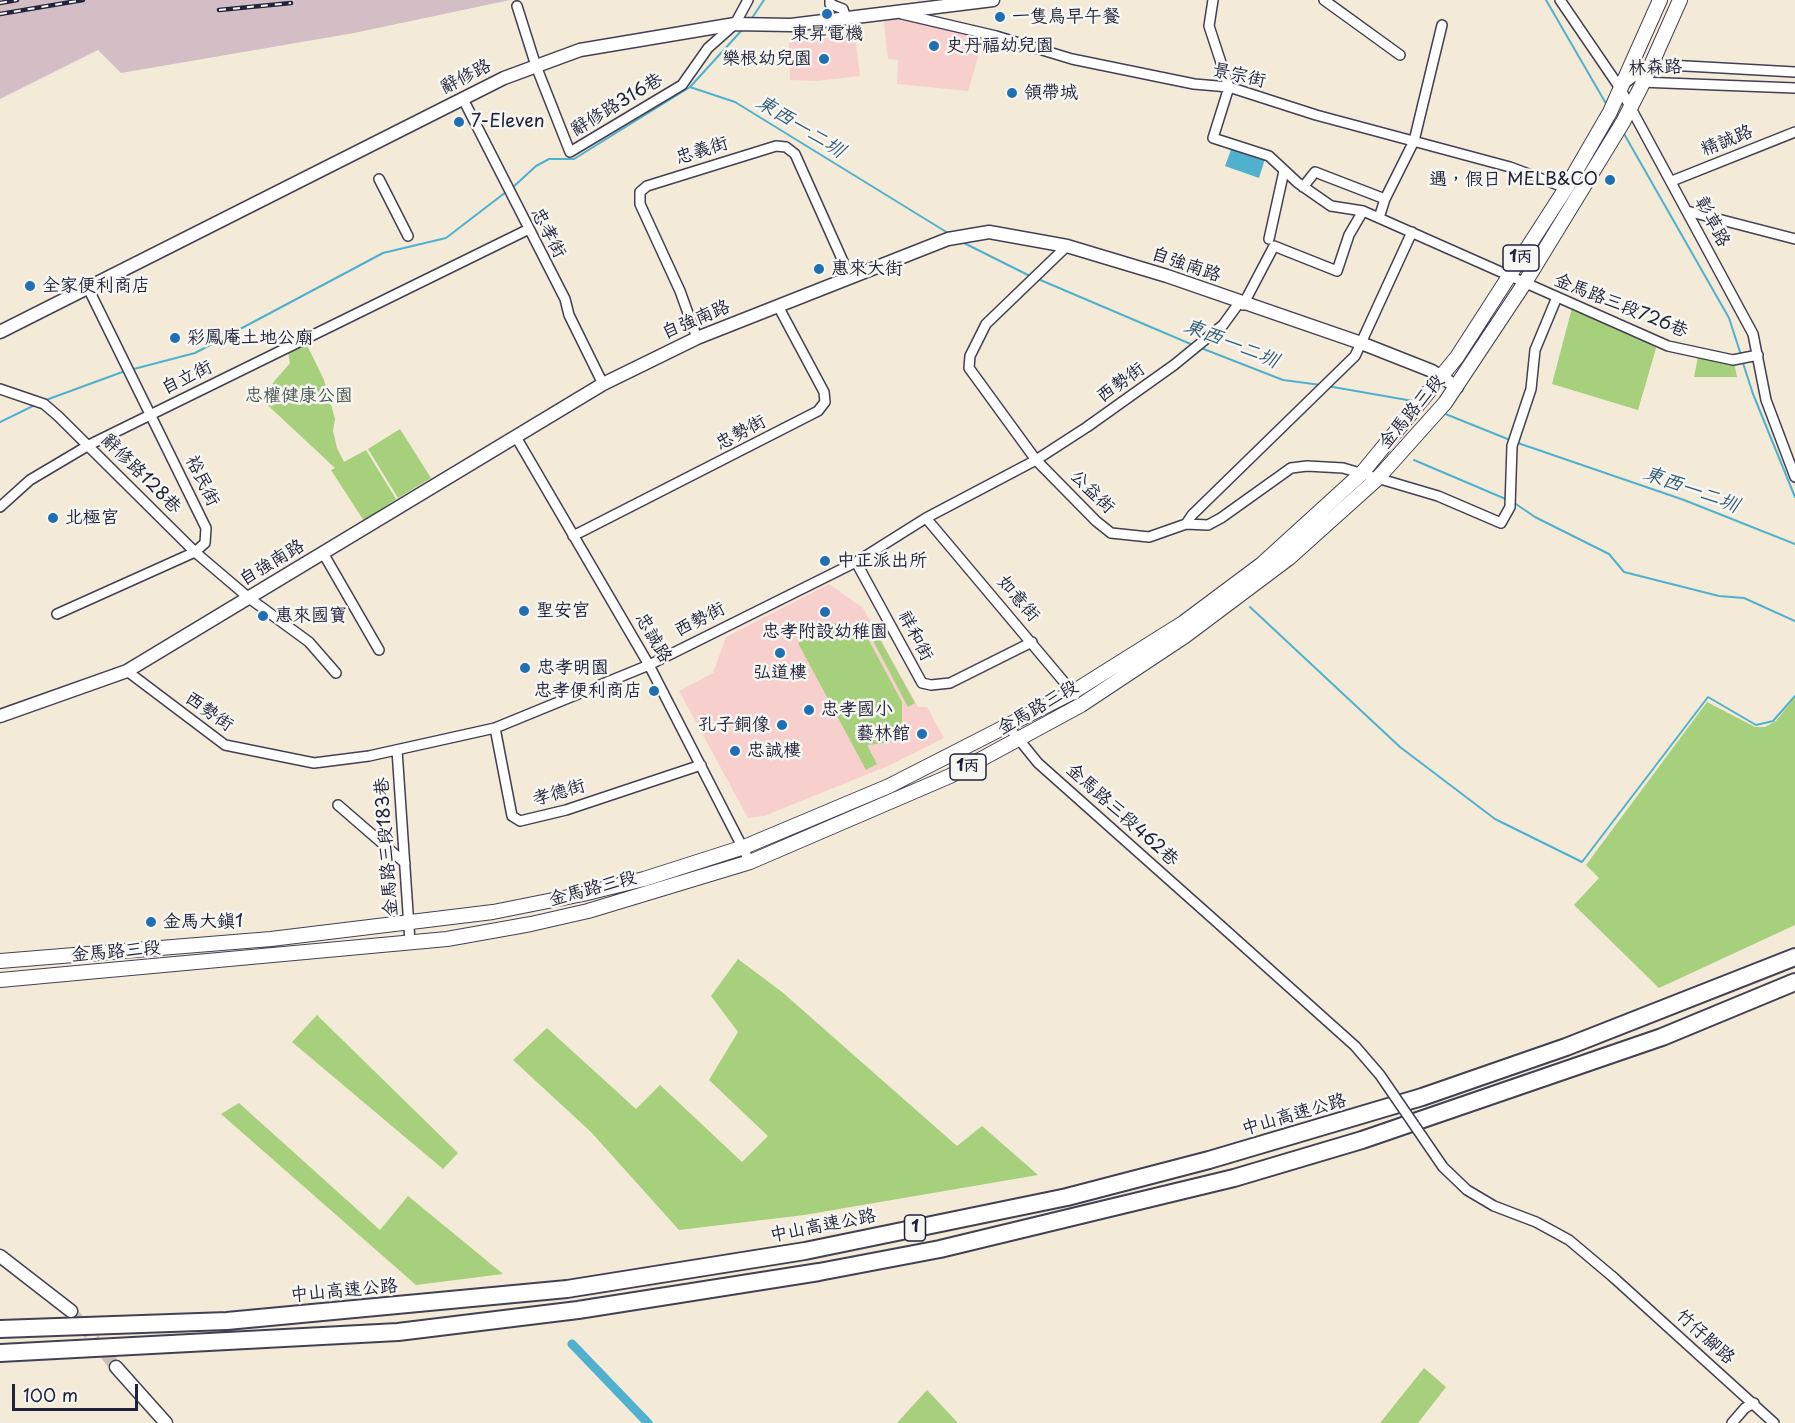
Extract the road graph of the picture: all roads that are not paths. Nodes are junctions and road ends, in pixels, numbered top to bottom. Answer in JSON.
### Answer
{"nodes":[{"id":1,"x":748,"y":0,"type":"edge"},
{"id":2,"x":993,"y":0,"type":"edge"},
{"id":3,"x":1213,"y":0,"type":"edge"},
{"id":4,"x":1324,"y":0,"type":"edge"},
{"id":5,"x":1560,"y":0,"type":"edge"},
{"id":6,"x":1660,"y":0,"type":"edge"},
{"id":7,"x":1680,"y":0,"type":"edge"},
{"id":8,"x":830,"y":1,"type":"edge"},
{"id":9,"x":518,"y":6,"type":"dead end"},
{"id":10,"x":901,"y":13,"type":"junction"},
{"id":11,"x":846,"y":19,"type":"junction"},
{"id":12,"x":743,"y":24,"type":"junction"},
{"id":13,"x":1442,"y":25,"type":"dead end"},
{"id":14,"x":1400,"y":55,"type":"dead end"},
{"id":15,"x":1650,"y":64,"type":"junction"},
{"id":16,"x":536,"y":66,"type":"junction"},
{"id":17,"x":1795,"y":72,"type":"edge"},
{"id":18,"x":1644,"y":81,"type":"junction"},
{"id":19,"x":1229,"y":87,"type":"junction"},
{"id":20,"x":1620,"y":88,"type":"junction"},
{"id":21,"x":1795,"y":88,"type":"edge"},
{"id":22,"x":463,"y":99,"type":"junction"},
{"id":23,"x":1630,"y":107,"type":"junction"},
{"id":24,"x":1795,"y":132,"type":"edge"},
{"id":25,"x":1414,"y":141,"type":"junction"},
{"id":26,"x":1284,"y":171,"type":"junction"},
{"id":27,"x":379,"y":179,"type":"dead end"},
{"id":28,"x":1671,"y":181,"type":"junction"},
{"id":29,"x":1302,"y":187,"type":"junction"},
{"id":30,"x":1566,"y":188,"type":"junction"},
{"id":31,"x":1384,"y":199,"type":"junction"},
{"id":32,"x":1363,"y":211,"type":"junction"},
{"id":33,"x":1687,"y":211,"type":"junction"},
{"id":34,"x":1379,"y":218,"type":"junction"},
{"id":35,"x":527,"y":230,"type":"junction"},
{"id":36,"x":1412,"y":232,"type":"junction"},
{"id":37,"x":408,"y":236,"type":"dead end"},
{"id":38,"x":1795,"y":240,"type":"edge"},
{"id":39,"x":1272,"y":242,"type":"junction"},
{"id":40,"x":1067,"y":246,"type":"junction"},
{"id":41,"x":1510,"y":274,"type":"junction"},
{"id":42,"x":850,"y":277,"type":"junction"},
{"id":43,"x":1524,"y":284,"type":"junction"},
{"id":44,"x":88,"y":288,"type":"junction"},
{"id":45,"x":1557,"y":297,"type":"junction"},
{"id":46,"x":1241,"y":304,"type":"junction"},
{"id":47,"x":778,"y":306,"type":"junction"},
{"id":48,"x":0,"y":332,"type":"edge"},
{"id":49,"x":697,"y":338,"type":"junction"},
{"id":50,"x":1361,"y":343,"type":"junction"},
{"id":51,"x":1758,"y":355,"type":"junction"},
{"id":52,"x":1442,"y":377,"type":"junction"},
{"id":53,"x":603,"y":384,"type":"junction"},
{"id":54,"x":1457,"y":387,"type":"junction"},
{"id":55,"x":0,"y":389,"type":"edge"},
{"id":56,"x":151,"y":414,"type":"junction"},
{"id":57,"x":516,"y":437,"type":"junction"},
{"id":58,"x":89,"y":445,"type":"junction"},
{"id":59,"x":1036,"y":460,"type":"junction"},
{"id":60,"x":1362,"y":473,"type":"junction"},
{"id":61,"x":1795,"y":477,"type":"edge"},
{"id":62,"x":1377,"y":479,"type":"junction"},
{"id":63,"x":0,"y":507,"type":"edge"},
{"id":64,"x":926,"y":518,"type":"junction"},
{"id":65,"x":1186,"y":524,"type":"junction"},
{"id":66,"x":573,"y":536,"type":"junction"},
{"id":67,"x":195,"y":552,"type":"junction"},
{"id":68,"x":323,"y":553,"type":"junction"},
{"id":69,"x":856,"y":562,"type":"junction"},
{"id":70,"x":249,"y":598,"type":"junction"},
{"id":71,"x":1206,"y":613,"type":"junction"},
{"id":72,"x":57,"y":614,"type":"dead end"},
{"id":73,"x":1032,"y":642,"type":"junction"},
{"id":74,"x":379,"y":650,"type":"dead end"},
{"id":75,"x":650,"y":665,"type":"junction"},
{"id":76,"x":127,"y":671,"type":"junction"},
{"id":77,"x":336,"y":672,"type":"dead end"},
{"id":78,"x":1073,"y":692,"type":"junction"},
{"id":79,"x":1081,"y":705,"type":"junction"},
{"id":80,"x":0,"y":716,"type":"edge"},
{"id":81,"x":1008,"y":726,"type":"junction"},
{"id":82,"x":495,"y":728,"type":"junction"},
{"id":83,"x":1018,"y":741,"type":"junction"},
{"id":84,"x":397,"y":750,"type":"junction"},
{"id":85,"x":700,"y":765,"type":"junction"},
{"id":86,"x":338,"y":805,"type":"dead end"},
{"id":87,"x":744,"y":846,"type":"junction"},
{"id":88,"x":750,"y":862,"type":"junction"},
{"id":89,"x":405,"y":863,"type":"junction"},
{"id":90,"x":409,"y":921,"type":"junction"},
{"id":91,"x":410,"y":942,"type":"junction"},
{"id":92,"x":1795,"y":957,"type":"edge"},
{"id":93,"x":0,"y":961,"type":"edge"},
{"id":94,"x":0,"y":980,"type":"edge"},
{"id":95,"x":1795,"y":982,"type":"edge"},
{"id":96,"x":0,"y":1256,"type":"edge"},
{"id":97,"x":1613,"y":1277,"type":"joint"},
{"id":98,"x":71,"y":1311,"type":"tunnel mouth"},
{"id":99,"x":0,"y":1329,"type":"edge"},
{"id":100,"x":0,"y":1353,"type":"edge"},
{"id":101,"x":116,"y":1367,"type":"tunnel mouth"},
{"id":102,"x":1754,"y":1403,"type":"junction"},
{"id":103,"x":166,"y":1423,"type":"edge"},
{"id":104,"x":1732,"y":1423,"type":"edge"},
{"id":105,"x":1774,"y":1423,"type":"edge"}],
"edges":[{"from":1,"to":12,"type":"street"},
{"from":2,"to":10,"type":"street","name":"辭修路"},
{"from":3,"to":19,"type":"street"},
{"from":4,"to":14,"type":"street"},
{"from":5,"to":20,"type":"street","name":"彰草路"},
{"from":6,"to":20,"type":"main road","name":"金馬路三段","number":"1丙"},
{"from":7,"to":15,"type":"main road","name":"金馬路三段","number":"1丙"},
{"from":8,"to":11,"type":"street"},
{"from":9,"to":16,"type":"street","name":"辭修路316巷"},
{"from":10,"to":11,"type":"street","name":"辭修路"},
{"from":10,"to":19,"type":"street","name":"景宗街"},
{"from":11,"to":12,"type":"street","name":"辭修路"},
{"from":12,"to":16,"type":"street","name":"辭修路"},
{"from":12,"to":16,"type":"street","name":"辭修路316巷"},
{"from":13,"to":25,"type":"street"},
{"from":15,"to":17,"type":"street","name":"林森路"},
{"from":15,"to":18,"type":"main road","name":"金馬路三段","number":"1丙"},
{"from":15,"to":20,"type":"street","name":"林森路"},
{"from":16,"to":22,"type":"street","name":"辭修路"},
{"from":18,"to":20,"type":"street","name":"林森路"},
{"from":18,"to":21,"type":"street","name":"林森路"},
{"from":18,"to":23,"type":"main road","name":"金馬路三段","number":"1丙"},
{"from":19,"to":25,"type":"street","name":"景宗街"},
{"from":19,"to":26,"type":"street","name":"金馬路三段726巷"},
{"from":20,"to":23,"type":"street","name":"彰草路"},
{"from":20,"to":30,"type":"main road","name":"金馬路三段","number":"1丙"},
{"from":22,"to":35,"type":"street","name":"忠孝街"},
{"from":22,"to":44,"type":"street","name":"辭修路"},
{"from":23,"to":28,"type":"street","name":"彰草路"},
{"from":23,"to":43,"type":"main road","name":"金馬路三段","number":"1丙"},
{"from":24,"to":28,"type":"street","name":"精誠路"},
{"from":25,"to":30,"type":"street","name":"景宗街"},
{"from":25,"to":31,"type":"street"},
{"from":26,"to":29,"type":"street","name":"金馬路三段726巷"},
{"from":26,"to":39,"type":"street","name":"西勢街"},
{"from":27,"to":37,"type":"street"},
{"from":28,"to":33,"type":"street","name":"彰草路"},
{"from":29,"to":31,"type":"street"},
{"from":29,"to":32,"type":"street","name":"金馬路三段726巷"},
{"from":30,"to":41,"type":"main road","name":"金馬路三段","number":"1丙"},
{"from":31,"to":34,"type":"street"},
{"from":32,"to":34,"type":"street","name":"金馬路三段726巷"},
{"from":32,"to":39,"type":"street"},
{"from":33,"to":38,"type":"street"},
{"from":33,"to":51,"type":"street","name":"彰草路"},
{"from":34,"to":36,"type":"street","name":"金馬路三段726巷"},
{"from":35,"to":53,"type":"street","name":"忠孝街"},
{"from":35,"to":56,"type":"street","name":"自立街"},
{"from":36,"to":41,"type":"street","name":"金馬路三段726巷"},
{"from":36,"to":50,"type":"street"},
{"from":39,"to":46,"type":"street","name":"西勢街"},
{"from":40,"to":42,"type":"street","name":"自強南路"},
{"from":40,"to":46,"type":"street","name":"自強南路"},
{"from":40,"to":59,"type":"street","name":"公益街"},
{"from":41,"to":43,"type":"street","name":"金馬路三段726巷"},
{"from":41,"to":52,"type":"main road","name":"金馬路三段","number":"1丙"},
{"from":42,"to":47,"type":"street","name":"自強南路"},
{"from":42,"to":49,"type":"street","name":"忠義街"},
{"from":43,"to":45,"type":"street","name":"金馬路三段726巷"},
{"from":43,"to":54,"type":"main road","name":"金馬路三段","number":"1丙"},
{"from":44,"to":48,"type":"street","name":"辭修路"},
{"from":44,"to":56,"type":"street","name":"裕民街"},
{"from":45,"to":51,"type":"street","name":"金馬路三段726巷"},
{"from":45,"to":62,"type":"street","name":"公益街"},
{"from":46,"to":50,"type":"street","name":"自強南路"},
{"from":46,"to":59,"type":"street","name":"西勢街"},
{"from":47,"to":49,"type":"street","name":"自強南路"},
{"from":47,"to":66,"type":"street","name":"忠勢街"},
{"from":49,"to":53,"type":"street","name":"自強南路"},
{"from":50,"to":52,"type":"street","name":"自強南路"},
{"from":50,"to":65,"type":"street"},
{"from":51,"to":61,"type":"street","name":"彰草路"},
{"from":52,"to":54,"type":"street","name":"自強南路"},
{"from":52,"to":60,"type":"main road","name":"金馬路三段","number":"1丙"},
{"from":53,"to":57,"type":"street","name":"自強南路"},
{"from":54,"to":62,"type":"main road","name":"金馬路三段","number":"1丙"},
{"from":55,"to":58,"type":"street","name":"辭修路128巷"},
{"from":56,"to":58,"type":"street","name":"自立街"},
{"from":56,"to":67,"type":"street","name":"裕民街"},
{"from":57,"to":66,"type":"street","name":"忠誠路"},
{"from":57,"to":68,"type":"street","name":"自強南路"},
{"from":58,"to":63,"type":"street","name":"自立街"},
{"from":58,"to":67,"type":"street","name":"辭修路128巷"},
{"from":59,"to":64,"type":"street","name":"西勢街"},
{"from":59,"to":65,"type":"street","name":"公益街"},
{"from":60,"to":62,"type":"street","name":"公益街"},
{"from":60,"to":65,"type":"street","name":"公益街"},
{"from":60,"to":71,"type":"main road","name":"金馬路三段","number":"1丙"},
{"from":62,"to":71,"type":"main road","name":"金馬路三段","number":"1丙"},
{"from":64,"to":69,"type":"street","name":"西勢街"},
{"from":64,"to":73,"type":"street","name":"如意街"},
{"from":66,"to":75,"type":"street","name":"忠誠路"},
{"from":67,"to":70,"type":"street","name":"辭修路128巷"},
{"from":67,"to":72,"type":"street"},
{"from":68,"to":70,"type":"street","name":"自強南路"},
{"from":68,"to":74,"type":"street"},
{"from":69,"to":73,"type":"street","name":"祥和街"},
{"from":69,"to":75,"type":"street","name":"西勢街"},
{"from":70,"to":76,"type":"street","name":"自強南路"},
{"from":70,"to":77,"type":"street","name":"辭修路128巷"},
{"from":71,"to":78,"type":"main road","name":"金馬路三段","number":"1丙"},
{"from":71,"to":79,"type":"main road","name":"金馬路三段","number":"1丙"},
{"from":73,"to":78,"type":"street","name":"如意街"},
{"from":75,"to":82,"type":"street","name":"西勢街"},
{"from":75,"to":85,"type":"street","name":"忠誠路"},
{"from":76,"to":80,"type":"street","name":"自強南路"},
{"from":76,"to":84,"type":"street","name":"西勢街"},
{"from":78,"to":79,"type":"street","name":"如意街"},
{"from":78,"to":81,"type":"main road","name":"金馬路三段","number":"1丙"},
{"from":79,"to":83,"type":"main road","name":"金馬路三段","number":"1丙"},
{"from":81,"to":83,"type":"street","name":"金馬路三段462巷"},
{"from":81,"to":87,"type":"main road","name":"金馬路三段","number":"1丙"},
{"from":82,"to":84,"type":"street","name":"西勢街"},
{"from":82,"to":85,"type":"street","name":"孝德街"},
{"from":83,"to":88,"type":"main road","name":"金馬路三段","number":"1丙"},
{"from":83,"to":97,"type":"street","name":"金馬路三段462巷","bridge":true},
{"from":84,"to":89,"type":"street","name":"金馬路三段183巷"},
{"from":85,"to":87,"type":"street","name":"忠誠路"},
{"from":86,"to":89,"type":"street"},
{"from":87,"to":88,"type":"street","name":"忠誠路"},
{"from":87,"to":90,"type":"main road","name":"金馬路三段","number":"1丙"},
{"from":88,"to":91,"type":"main road","name":"金馬路三段","number":"1丙"},
{"from":89,"to":90,"type":"street","name":"金馬路三段183巷"},
{"from":90,"to":91,"type":"street","name":"金馬路三段183巷"},
{"from":90,"to":93,"type":"main road","name":"金馬路三段","number":"1丙"},
{"from":91,"to":94,"type":"main road","name":"金馬路三段","number":"1丙"},
{"from":92,"to":99,"type":"highway","name":"中山高速公路","number":"1"},
{"from":95,"to":100,"type":"highway","number":"1"},
{"from":96,"to":98,"type":"street"},
{"from":97,"to":102,"type":"street","name":"竹仔腳路"},
{"from":101,"to":103,"type":"street"},
{"from":102,"to":104,"type":"street"},
{"from":102,"to":105,"type":"street","name":"竹仔腳路"}]}
